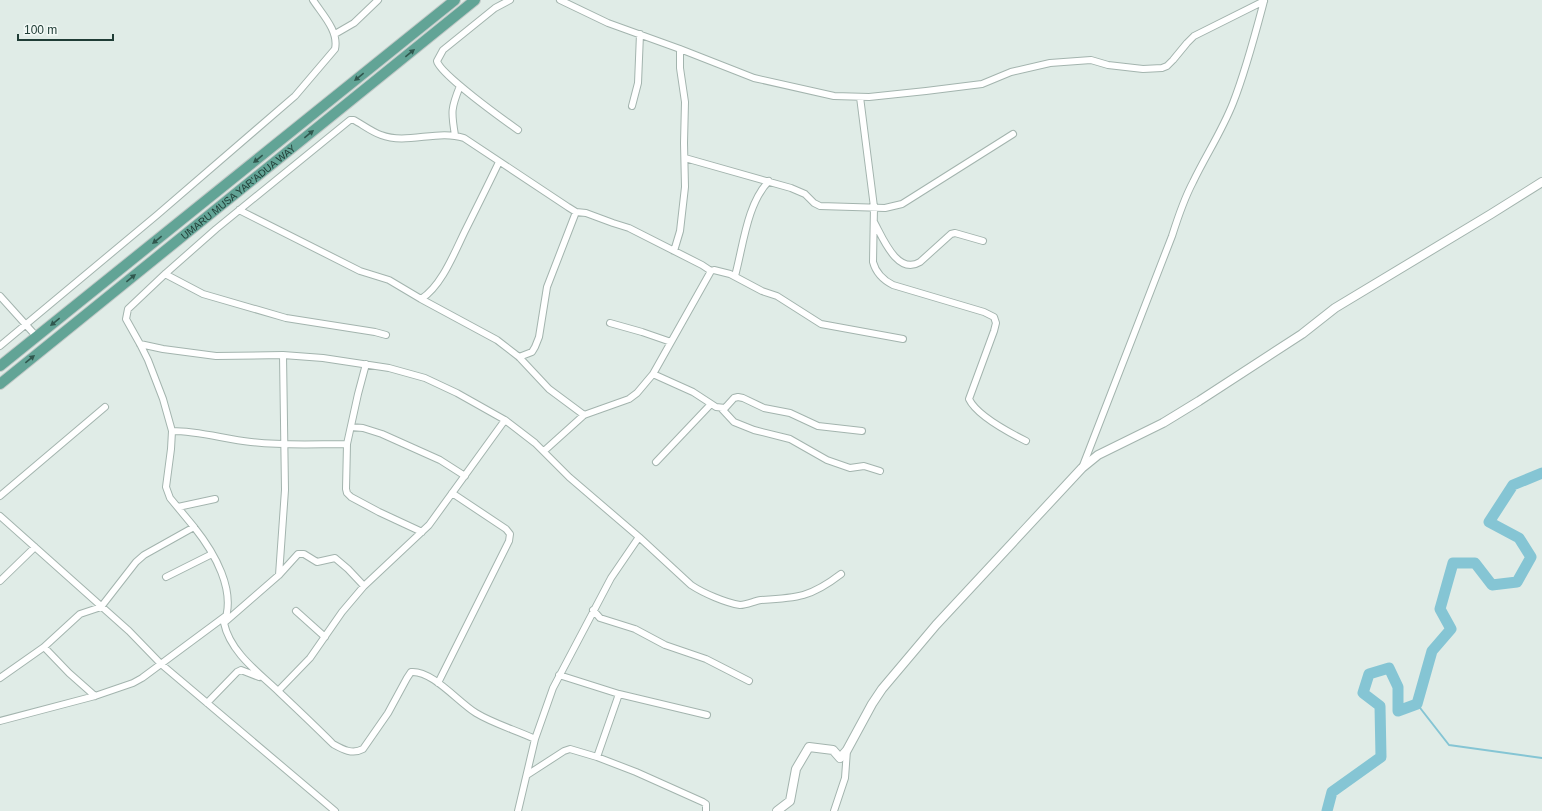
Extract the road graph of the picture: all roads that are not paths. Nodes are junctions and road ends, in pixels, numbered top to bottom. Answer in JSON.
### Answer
{"nodes":[{"id":1,"x":313,"y":0,"type":"edge"},
{"id":2,"x":378,"y":0,"type":"edge"},
{"id":3,"x":455,"y":0,"type":"edge"},
{"id":4,"x":475,"y":0,"type":"edge"},
{"id":5,"x":510,"y":0,"type":"edge"},
{"id":6,"x":560,"y":0,"type":"edge"},
{"id":7,"x":335,"y":34,"type":"junction"},
{"id":8,"x":640,"y":34,"type":"junction"},
{"id":9,"x":680,"y":49,"type":"junction"},
{"id":10,"x":460,"y":86,"type":"junction"},
{"id":11,"x":860,"y":96,"type":"junction"},
{"id":12,"x":632,"y":106,"type":"dead end"},
{"id":13,"x":518,"y":130,"type":"dead end"},
{"id":14,"x":1013,"y":134,"type":"dead end"},
{"id":15,"x":455,"y":135,"type":"junction"},
{"id":16,"x":685,"y":158,"type":"junction"},
{"id":17,"x":499,"y":162,"type":"junction"},
{"id":18,"x":768,"y":182,"type":"junction"},
{"id":19,"x":1542,"y":182,"type":"edge"},
{"id":20,"x":874,"y":207,"type":"junction"},
{"id":21,"x":239,"y":210,"type":"junction"},
{"id":22,"x":576,"y":212,"type":"junction"},
{"id":23,"x":873,"y":220,"type":"junction"},
{"id":24,"x":983,"y":241,"type":"dead end"},
{"id":25,"x":674,"y":251,"type":"junction"},
{"id":26,"x":711,"y":271,"type":"junction"},
{"id":27,"x":165,"y":274,"type":"junction"},
{"id":28,"x":735,"y":276,"type":"junction"},
{"id":29,"x":0,"y":296,"type":"edge"},
{"id":30,"x":421,"y":299,"type":"junction"},
{"id":31,"x":610,"y":323,"type":"dead end"},
{"id":32,"x":27,"y":324,"type":"junction"},
{"id":33,"x":386,"y":335,"type":"dead end"},
{"id":34,"x":36,"y":336,"type":"junction"},
{"id":35,"x":902,"y":339,"type":"dead end"},
{"id":36,"x":671,"y":342,"type":"junction"},
{"id":37,"x":140,"y":344,"type":"junction"},
{"id":38,"x":0,"y":346,"type":"edge"},
{"id":39,"x":283,"y":355,"type":"junction"},
{"id":40,"x":519,"y":356,"type":"junction"},
{"id":41,"x":366,"y":364,"type":"junction"},
{"id":42,"x":0,"y":366,"type":"edge"},
{"id":43,"x":653,"y":374,"type":"junction"},
{"id":44,"x":0,"y":384,"type":"edge"},
{"id":45,"x":711,"y":404,"type":"junction"},
{"id":46,"x":105,"y":407,"type":"dead end"},
{"id":47,"x":721,"y":408,"type":"junction"},
{"id":48,"x":584,"y":415,"type":"junction"},
{"id":49,"x":505,"y":420,"type":"junction"},
{"id":50,"x":351,"y":427,"type":"junction"},
{"id":51,"x":172,"y":431,"type":"junction"},
{"id":52,"x":862,"y":431,"type":"dead end"},
{"id":53,"x":1026,"y":441,"type":"dead end"},
{"id":54,"x":284,"y":444,"type":"junction"},
{"id":55,"x":347,"y":444,"type":"junction"},
{"id":56,"x":544,"y":451,"type":"junction"},
{"id":57,"x":656,"y":462,"type":"dead end"},
{"id":58,"x":1082,"y":468,"type":"junction"},
{"id":59,"x":880,"y":471,"type":"dead end"},
{"id":60,"x":465,"y":476,"type":"junction"},
{"id":61,"x":452,"y":493,"type":"junction"},
{"id":62,"x":0,"y":496,"type":"edge"},
{"id":63,"x":215,"y":499,"type":"dead end"},
{"id":64,"x":178,"y":507,"type":"junction"},
{"id":65,"x":0,"y":516,"type":"edge"},
{"id":66,"x":194,"y":527,"type":"junction"},
{"id":67,"x":422,"y":532,"type":"junction"},
{"id":68,"x":639,"y":537,"type":"junction"},
{"id":69,"x":35,"y":547,"type":"junction"},
{"id":70,"x":212,"y":554,"type":"junction"},
{"id":71,"x":841,"y":574,"type":"dead end"},
{"id":72,"x":279,"y":575,"type":"junction"},
{"id":73,"x":166,"y":577,"type":"dead end"},
{"id":74,"x":0,"y":581,"type":"edge"},
{"id":75,"x":364,"y":586,"type":"junction"},
{"id":76,"x":101,"y":607,"type":"junction"},
{"id":77,"x":593,"y":610,"type":"junction"},
{"id":78,"x":296,"y":611,"type":"dead end"},
{"id":79,"x":228,"y":614,"type":"junction"},
{"id":80,"x":224,"y":623,"type":"junction"},
{"id":81,"x":325,"y":637,"type":"junction"},
{"id":82,"x":44,"y":647,"type":"junction"},
{"id":83,"x":161,"y":664,"type":"junction"},
{"id":84,"x":559,"y":675,"type":"junction"},
{"id":85,"x":0,"y":678,"type":"edge"},
{"id":86,"x":262,"y":678,"type":"junction"},
{"id":87,"x":750,"y":681,"type":"dead end"},
{"id":88,"x":438,"y":683,"type":"junction"},
{"id":89,"x":278,"y":691,"type":"junction"},
{"id":90,"x":619,"y":694,"type":"junction"},
{"id":91,"x":94,"y":696,"type":"junction"},
{"id":92,"x":207,"y":703,"type":"junction"},
{"id":93,"x":707,"y":715,"type":"dead end"},
{"id":94,"x":0,"y":721,"type":"edge"},
{"id":95,"x":536,"y":739,"type":"junction"},
{"id":96,"x":847,"y":750,"type":"junction"},
{"id":97,"x":597,"y":757,"type":"junction"},
{"id":98,"x":527,"y":775,"type":"junction"},
{"id":99,"x":335,"y":811,"type":"edge"},
{"id":100,"x":518,"y":811,"type":"edge"},
{"id":101,"x":706,"y":811,"type":"edge"},
{"id":102,"x":777,"y":811,"type":"edge"},
{"id":103,"x":834,"y":811,"type":"edge"}],
"edges":[{"from":1,"to":7,"type":"street"},
{"from":2,"to":7,"type":"street"},
{"from":3,"to":34,"type":"main road","name":"UMARU MUSA YAR'ADUA WAY","one_way":true},
{"from":44,"to":4,"type":"main road","name":"UMARU MUSA YAR'ADUA WAY","one_way":true},
{"from":5,"to":10,"type":"street"},
{"from":6,"to":8,"type":"street"},
{"from":7,"to":32,"type":"street"},
{"from":8,"to":9,"type":"street"},
{"from":8,"to":12,"type":"street"},
{"from":9,"to":11,"type":"street"},
{"from":9,"to":16,"type":"street"},
{"from":10,"to":13,"type":"street"},
{"from":10,"to":15,"type":"street"},
{"from":11,"to":20,"type":"street"},
{"from":11,"to":58,"type":"street"},
{"from":14,"to":20,"type":"street"},
{"from":15,"to":17,"type":"street"},
{"from":15,"to":21,"type":"street"},
{"from":16,"to":18,"type":"street"},
{"from":16,"to":25,"type":"street"},
{"from":17,"to":22,"type":"street"},
{"from":17,"to":30,"type":"street"},
{"from":18,"to":20,"type":"street"},
{"from":18,"to":28,"type":"street"},
{"from":19,"to":58,"type":"street"},
{"from":20,"to":23,"type":"street"},
{"from":21,"to":27,"type":"street"},
{"from":21,"to":30,"type":"street"},
{"from":22,"to":25,"type":"street"},
{"from":22,"to":40,"type":"street"},
{"from":23,"to":24,"type":"street"},
{"from":23,"to":53,"type":"street"},
{"from":25,"to":26,"type":"street"},
{"from":26,"to":28,"type":"street"},
{"from":26,"to":36,"type":"street"},
{"from":27,"to":33,"type":"street"},
{"from":27,"to":37,"type":"street"},
{"from":28,"to":35,"type":"street"},
{"from":29,"to":32,"type":"street"},
{"from":30,"to":40,"type":"street"},
{"from":31,"to":36,"type":"street"},
{"from":32,"to":34,"type":"street"},
{"from":32,"to":38,"type":"street"},
{"from":34,"to":42,"type":"main road","name":"UMARU MUSA YAR'ADUA WAY"},
{"from":36,"to":43,"type":"street"},
{"from":37,"to":39,"type":"street"},
{"from":37,"to":51,"type":"street"},
{"from":39,"to":41,"type":"street"},
{"from":39,"to":54,"type":"street"},
{"from":40,"to":48,"type":"street"},
{"from":41,"to":49,"type":"street"},
{"from":41,"to":50,"type":"street"},
{"from":43,"to":45,"type":"street"},
{"from":43,"to":48,"type":"street"},
{"from":45,"to":47,"type":"street"},
{"from":45,"to":57,"type":"street"},
{"from":46,"to":62,"type":"street"},
{"from":47,"to":52,"type":"street"},
{"from":47,"to":59,"type":"street"},
{"from":48,"to":56,"type":"street"},
{"from":49,"to":56,"type":"street"},
{"from":49,"to":60,"type":"street"},
{"from":50,"to":55,"type":"street"},
{"from":50,"to":60,"type":"street"},
{"from":51,"to":54,"type":"street"},
{"from":51,"to":64,"type":"street"},
{"from":54,"to":55,"type":"street"},
{"from":54,"to":72,"type":"street"},
{"from":55,"to":67,"type":"street"},
{"from":56,"to":68,"type":"street"},
{"from":58,"to":96,"type":"street"},
{"from":60,"to":61,"type":"street"},
{"from":61,"to":67,"type":"street"},
{"from":61,"to":88,"type":"street"},
{"from":63,"to":64,"type":"street"},
{"from":64,"to":66,"type":"street"},
{"from":65,"to":69,"type":"street"},
{"from":66,"to":70,"type":"street"},
{"from":66,"to":76,"type":"street"},
{"from":67,"to":75,"type":"street"},
{"from":68,"to":71,"type":"street"},
{"from":68,"to":77,"type":"street"},
{"from":69,"to":74,"type":"street"},
{"from":69,"to":76,"type":"street"},
{"from":70,"to":73,"type":"street"},
{"from":70,"to":79,"type":"street"},
{"from":72,"to":75,"type":"street"},
{"from":72,"to":80,"type":"street"},
{"from":75,"to":81,"type":"street"},
{"from":76,"to":82,"type":"street"},
{"from":76,"to":83,"type":"street"},
{"from":77,"to":84,"type":"street"},
{"from":77,"to":87,"type":"street"},
{"from":78,"to":81,"type":"street"},
{"from":79,"to":80,"type":"street"},
{"from":79,"to":83,"type":"street"},
{"from":80,"to":86,"type":"street"},
{"from":81,"to":89,"type":"street"},
{"from":82,"to":85,"type":"street"},
{"from":82,"to":91,"type":"street"},
{"from":83,"to":91,"type":"street"},
{"from":83,"to":92,"type":"street"},
{"from":84,"to":90,"type":"street"},
{"from":84,"to":95,"type":"street"},
{"from":86,"to":89,"type":"street"},
{"from":86,"to":92,"type":"street"},
{"from":88,"to":89,"type":"street"},
{"from":88,"to":95,"type":"street"},
{"from":90,"to":93,"type":"street"},
{"from":90,"to":97,"type":"street"},
{"from":91,"to":94,"type":"street"},
{"from":92,"to":99,"type":"street"},
{"from":95,"to":98,"type":"street"},
{"from":96,"to":102,"type":"street"},
{"from":96,"to":103,"type":"street"},
{"from":97,"to":98,"type":"street"},
{"from":97,"to":101,"type":"street"},
{"from":98,"to":100,"type":"street"}]}
